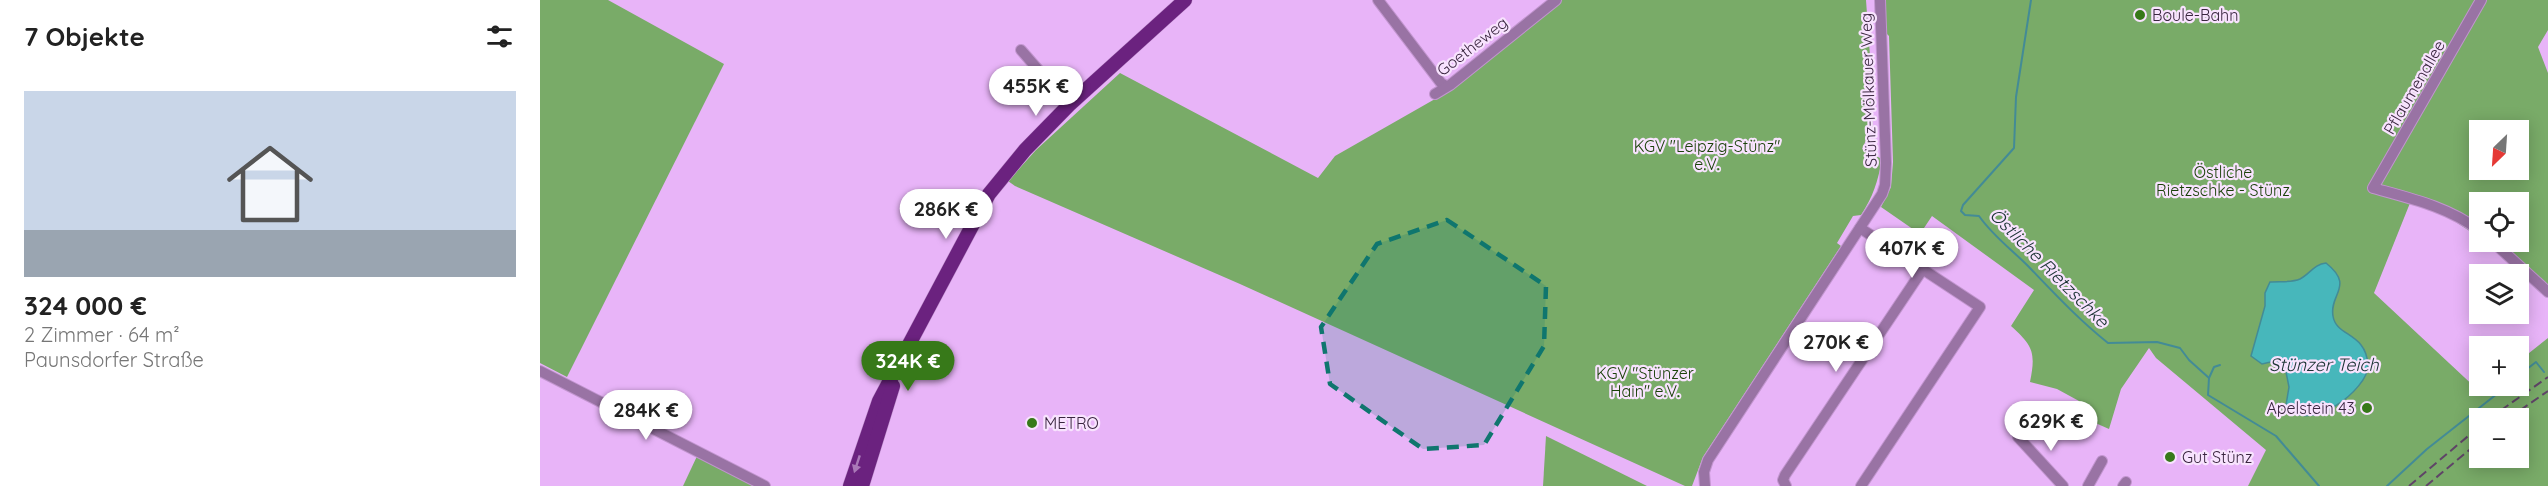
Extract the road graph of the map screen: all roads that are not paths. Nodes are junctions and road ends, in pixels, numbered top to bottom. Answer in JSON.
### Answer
{"nodes":[{"id":1,"x":1185,"y":0,"type":"edge"},
{"id":2,"x":1556,"y":0,"type":"edge"},
{"id":3,"x":1880,"y":0,"type":"edge"},
{"id":4,"x":2481,"y":0,"type":"edge"},
{"id":5,"x":1381,"y":1,"type":"edge"},
{"id":6,"x":1022,"y":50,"type":"dead end"},
{"id":7,"x":1446,"y":86,"type":"junction"},
{"id":8,"x":1436,"y":94,"type":"dead end"},
{"id":9,"x":1069,"y":105,"type":"junction"},
{"id":10,"x":2469,"y":225,"type":"edge"},
{"id":11,"x":1860,"y":228,"type":"junction"},
{"id":12,"x":2504,"y":252,"type":"edge"},
{"id":13,"x":1923,"y":269,"type":"junction"},
{"id":14,"x":2548,"y":292,"type":"edge"},
{"id":15,"x":903,"y":355,"type":"junction"},
{"id":16,"x":540,"y":371,"type":"edge"},
{"id":17,"x":2018,"y":437,"type":"dead end"},
{"id":18,"x":2102,"y":461,"type":"dead end"},
{"id":19,"x":1785,"y":485,"type":"edge"},
{"id":20,"x":765,"y":486,"type":"edge"},
{"id":21,"x":850,"y":486,"type":"edge"},
{"id":22,"x":862,"y":486,"type":"edge"},
{"id":23,"x":1705,"y":486,"type":"edge"},
{"id":24,"x":1861,"y":486,"type":"edge"},
{"id":25,"x":2063,"y":486,"type":"edge"},
{"id":26,"x":2088,"y":486,"type":"edge"}],
"edges":[{"from":1,"to":9,"type":"main road"},
{"from":2,"to":7,"type":"street","name":"Goetheweg"},
{"from":3,"to":11,"type":"street","name":"Stünz-Mölkauer Weg"},
{"from":4,"to":10,"type":"street","name":"Pflaumenallee"},
{"from":5,"to":7,"type":"street"},
{"from":6,"to":9,"type":"street"},
{"from":7,"to":8,"type":"street","name":"Goetheweg"},
{"from":9,"to":15,"type":"main road"},
{"from":11,"to":13,"type":"street"},
{"from":11,"to":23,"type":"street","name":"Stünz-Mölkauer Weg"},
{"from":12,"to":14,"type":"street"},
{"from":13,"to":19,"type":"street"},
{"from":13,"to":24,"type":"street"},
{"from":15,"to":21,"type":"main road","one_way":true},
{"from":15,"to":22,"type":"main road"},
{"from":16,"to":20,"type":"street"},
{"from":17,"to":25,"type":"street"},
{"from":18,"to":26,"type":"street"}]}
